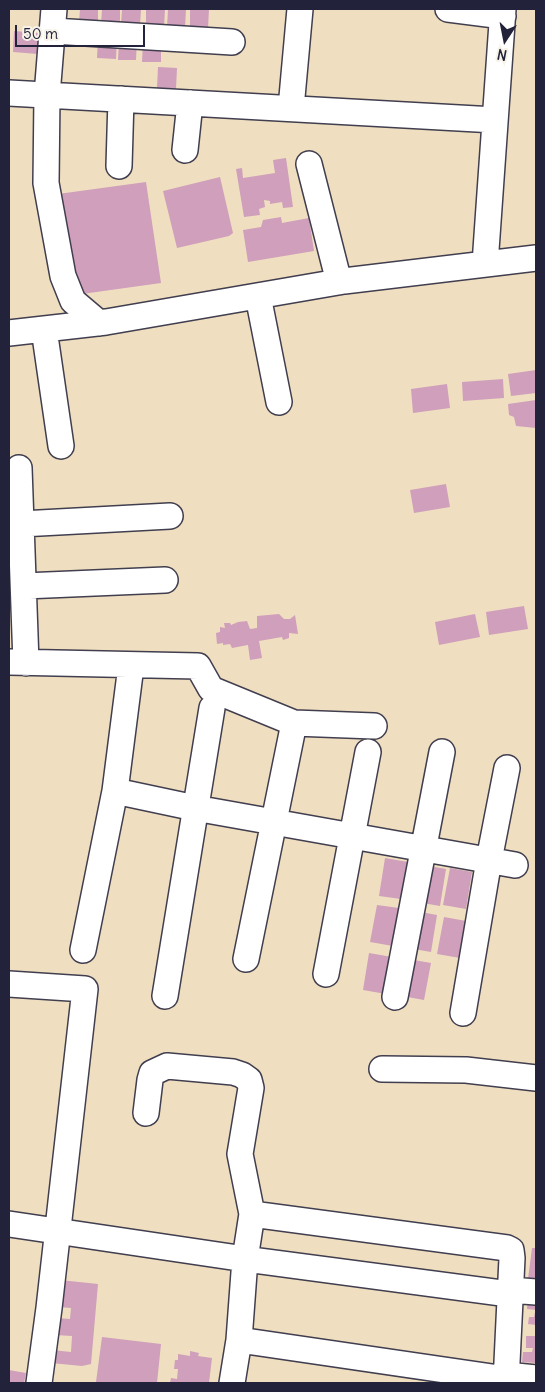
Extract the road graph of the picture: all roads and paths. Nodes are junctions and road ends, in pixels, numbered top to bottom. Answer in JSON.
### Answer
{"nodes":[{"id":1,"x":300,"y":9,"type":"edge"},
{"id":2,"x":448,"y":9,"type":"edge"},
{"id":3,"x":503,"y":12,"type":"edge"},
{"id":4,"x":54,"y":20,"type":"edge"},
{"id":5,"x":232,"y":42,"type":"dead end"},
{"id":6,"x":9,"y":92,"type":"edge"},
{"id":7,"x":47,"y":95,"type":"junction"},
{"id":8,"x":120,"y":99,"type":"junction"},
{"id":9,"x":190,"y":102,"type":"junction"},
{"id":10,"x":290,"y":108,"type":"junction"},
{"id":11,"x":494,"y":120,"type":"junction"},
{"id":12,"x":185,"y":150,"type":"dead end"},
{"id":13,"x":309,"y":164,"type":"dead end"},
{"id":14,"x":119,"y":166,"type":"dead end"},
{"id":15,"x":536,"y":258,"type":"edge"},
{"id":16,"x":485,"y":264,"type":"junction"},
{"id":17,"x":339,"y":282,"type":"junction"},
{"id":18,"x":258,"y":296,"type":"junction"},
{"id":19,"x":99,"y":323,"type":"junction"},
{"id":20,"x":44,"y":329,"type":"junction"},
{"id":21,"x":9,"y":333,"type":"edge"},
{"id":22,"x":279,"y":402,"type":"dead end"},
{"id":23,"x":61,"y":446,"type":"dead end"},
{"id":24,"x":19,"y":468,"type":"dead end"},
{"id":25,"x":170,"y":516,"type":"dead end"},
{"id":26,"x":17,"y":520,"type":"edge"},
{"id":27,"x":165,"y":580,"type":"dead end"},
{"id":28,"x":24,"y":586,"type":"junction"},
{"id":29,"x":17,"y":663,"type":"edge"},
{"id":30,"x":131,"y":666,"type":"junction"},
{"id":31,"x":212,"y":708,"type":"dead end"},
{"id":32,"x":294,"y":723,"type":"junction"},
{"id":33,"x":374,"y":726,"type":"dead end"},
{"id":34,"x":368,"y":752,"type":"dead end"},
{"id":35,"x":442,"y":752,"type":"dead end"},
{"id":36,"x":507,"y":768,"type":"dead end"},
{"id":37,"x":115,"y":791,"type":"junction"},
{"id":38,"x":195,"y":808,"type":"junction"},
{"id":39,"x":274,"y":822,"type":"junction"},
{"id":40,"x":353,"y":836,"type":"junction"},
{"id":41,"x":424,"y":849,"type":"junction"},
{"id":42,"x":489,"y":860,"type":"junction"},
{"id":43,"x":515,"y":865,"type":"dead end"},
{"id":44,"x":83,"y":950,"type":"dead end"},
{"id":45,"x":246,"y":958,"type":"dead end"},
{"id":46,"x":326,"y":974,"type":"dead end"},
{"id":47,"x":9,"y":984,"type":"edge"},
{"id":48,"x":166,"y":996,"type":"dead end"},
{"id":49,"x":395,"y":997,"type":"dead end"},
{"id":50,"x":463,"y":1013,"type":"dead end"},
{"id":51,"x":382,"y":1069,"type":"dead end"},
{"id":52,"x":536,"y":1078,"type":"edge"},
{"id":53,"x":146,"y":1113,"type":"dead end"},
{"id":54,"x":252,"y":1214,"type":"junction"},
{"id":55,"x":9,"y":1224,"type":"edge"},
{"id":56,"x":58,"y":1231,"type":"junction"},
{"id":57,"x":245,"y":1259,"type":"junction"},
{"id":58,"x":509,"y":1292,"type":"junction"},
{"id":59,"x":536,"y":1292,"type":"edge"},
{"id":60,"x":239,"y":1340,"type":"junction"},
{"id":61,"x":536,"y":1378,"type":"edge"},
{"id":62,"x":506,"y":1379,"type":"edge"},
{"id":63,"x":39,"y":1383,"type":"edge"},
{"id":64,"x":232,"y":1383,"type":"edge"}],
"edges":[{"from":1,"to":10,"type":"street"},
{"from":2,"to":3,"type":"street"},
{"from":3,"to":11,"type":"street"},
{"from":4,"to":5,"type":"street"},
{"from":4,"to":7,"type":"street"},
{"from":6,"to":7,"type":"street"},
{"from":7,"to":8,"type":"street"},
{"from":7,"to":19,"type":"street"},
{"from":8,"to":9,"type":"street"},
{"from":8,"to":14,"type":"street"},
{"from":9,"to":10,"type":"street"},
{"from":9,"to":12,"type":"street"},
{"from":10,"to":11,"type":"street"},
{"from":11,"to":16,"type":"street"},
{"from":13,"to":17,"type":"street"},
{"from":15,"to":16,"type":"street"},
{"from":16,"to":17,"type":"street"},
{"from":17,"to":18,"type":"street"},
{"from":18,"to":19,"type":"street"},
{"from":18,"to":22,"type":"street"},
{"from":19,"to":20,"type":"street"},
{"from":20,"to":21,"type":"street"},
{"from":20,"to":23,"type":"street"},
{"from":24,"to":26,"type":"street"},
{"from":25,"to":26,"type":"street"},
{"from":26,"to":28,"type":"street"},
{"from":27,"to":28,"type":"street"},
{"from":28,"to":29,"type":"street"},
{"from":29,"to":30,"type":"street"},
{"from":30,"to":32,"type":"street"},
{"from":30,"to":37,"type":"street"},
{"from":31,"to":38,"type":"street"},
{"from":32,"to":33,"type":"street"},
{"from":32,"to":39,"type":"street"},
{"from":34,"to":40,"type":"street"},
{"from":35,"to":41,"type":"street"},
{"from":36,"to":42,"type":"street"},
{"from":37,"to":38,"type":"street"},
{"from":37,"to":44,"type":"street"},
{"from":38,"to":39,"type":"street"},
{"from":38,"to":48,"type":"street"},
{"from":39,"to":40,"type":"street"},
{"from":39,"to":45,"type":"street"},
{"from":40,"to":41,"type":"street"},
{"from":40,"to":46,"type":"street"},
{"from":41,"to":42,"type":"street"},
{"from":41,"to":49,"type":"street"},
{"from":42,"to":43,"type":"street"},
{"from":42,"to":50,"type":"street"},
{"from":47,"to":56,"type":"street"},
{"from":51,"to":52,"type":"street"},
{"from":53,"to":54,"type":"street"},
{"from":54,"to":57,"type":"street"},
{"from":54,"to":58,"type":"street"},
{"from":55,"to":56,"type":"street"},
{"from":56,"to":57,"type":"street"},
{"from":56,"to":63,"type":"street"},
{"from":57,"to":58,"type":"street"},
{"from":57,"to":60,"type":"street"},
{"from":58,"to":59,"type":"street"},
{"from":58,"to":62,"type":"street"},
{"from":60,"to":62,"type":"street"},
{"from":60,"to":64,"type":"street"},
{"from":61,"to":62,"type":"street"}]}
